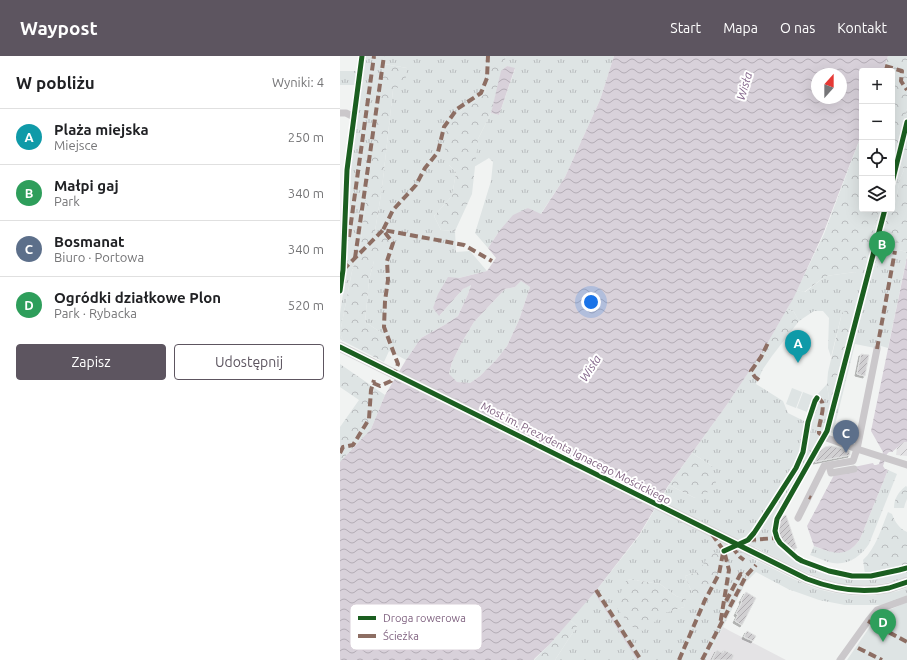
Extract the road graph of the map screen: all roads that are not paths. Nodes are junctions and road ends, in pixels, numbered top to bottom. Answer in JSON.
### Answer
{"nodes":[{"id":1,"x":362,"y":56,"type":"edge"},
{"id":2,"x":340,"y":113,"type":"edge"},
{"id":3,"x":354,"y":117,"type":"junction"},
{"id":4,"x":343,"y":170,"type":"edge"},
{"id":5,"x":340,"y":291,"type":"edge"},
{"id":6,"x":340,"y":347,"type":"edge"},
{"id":7,"x":877,"y":349,"type":"dead end"},
{"id":8,"x":824,"y":437,"type":"dead end"},
{"id":9,"x":857,"y":449,"type":"junction"},
{"id":10,"x":907,"y":465,"type":"edge"},
{"id":11,"x":829,"y":466,"type":"junction"},
{"id":12,"x":854,"y":469,"type":"dead end"},
{"id":13,"x":798,"y":518,"type":"dead end"},
{"id":14,"x":907,"y":582,"type":"edge"},
{"id":15,"x":907,"y":599,"type":"edge"},
{"id":16,"x":840,"y":660,"type":"edge"}],
"edges":[{"from":1,"to":3,"type":"street"},
{"from":2,"to":3,"type":"street"},
{"from":3,"to":4,"type":"street"},
{"from":4,"to":5,"type":"street"},
{"from":6,"to":14,"type":"main road","name":"Most im. Prezydenta Ignacego Mościckiego"},
{"from":7,"to":9,"type":"street"},
{"from":8,"to":9,"type":"street"},
{"from":9,"to":10,"type":"street"},
{"from":9,"to":11,"type":"street"},
{"from":11,"to":12,"type":"street"},
{"from":11,"to":13,"type":"street"},
{"from":15,"to":16,"type":"street"}]}
